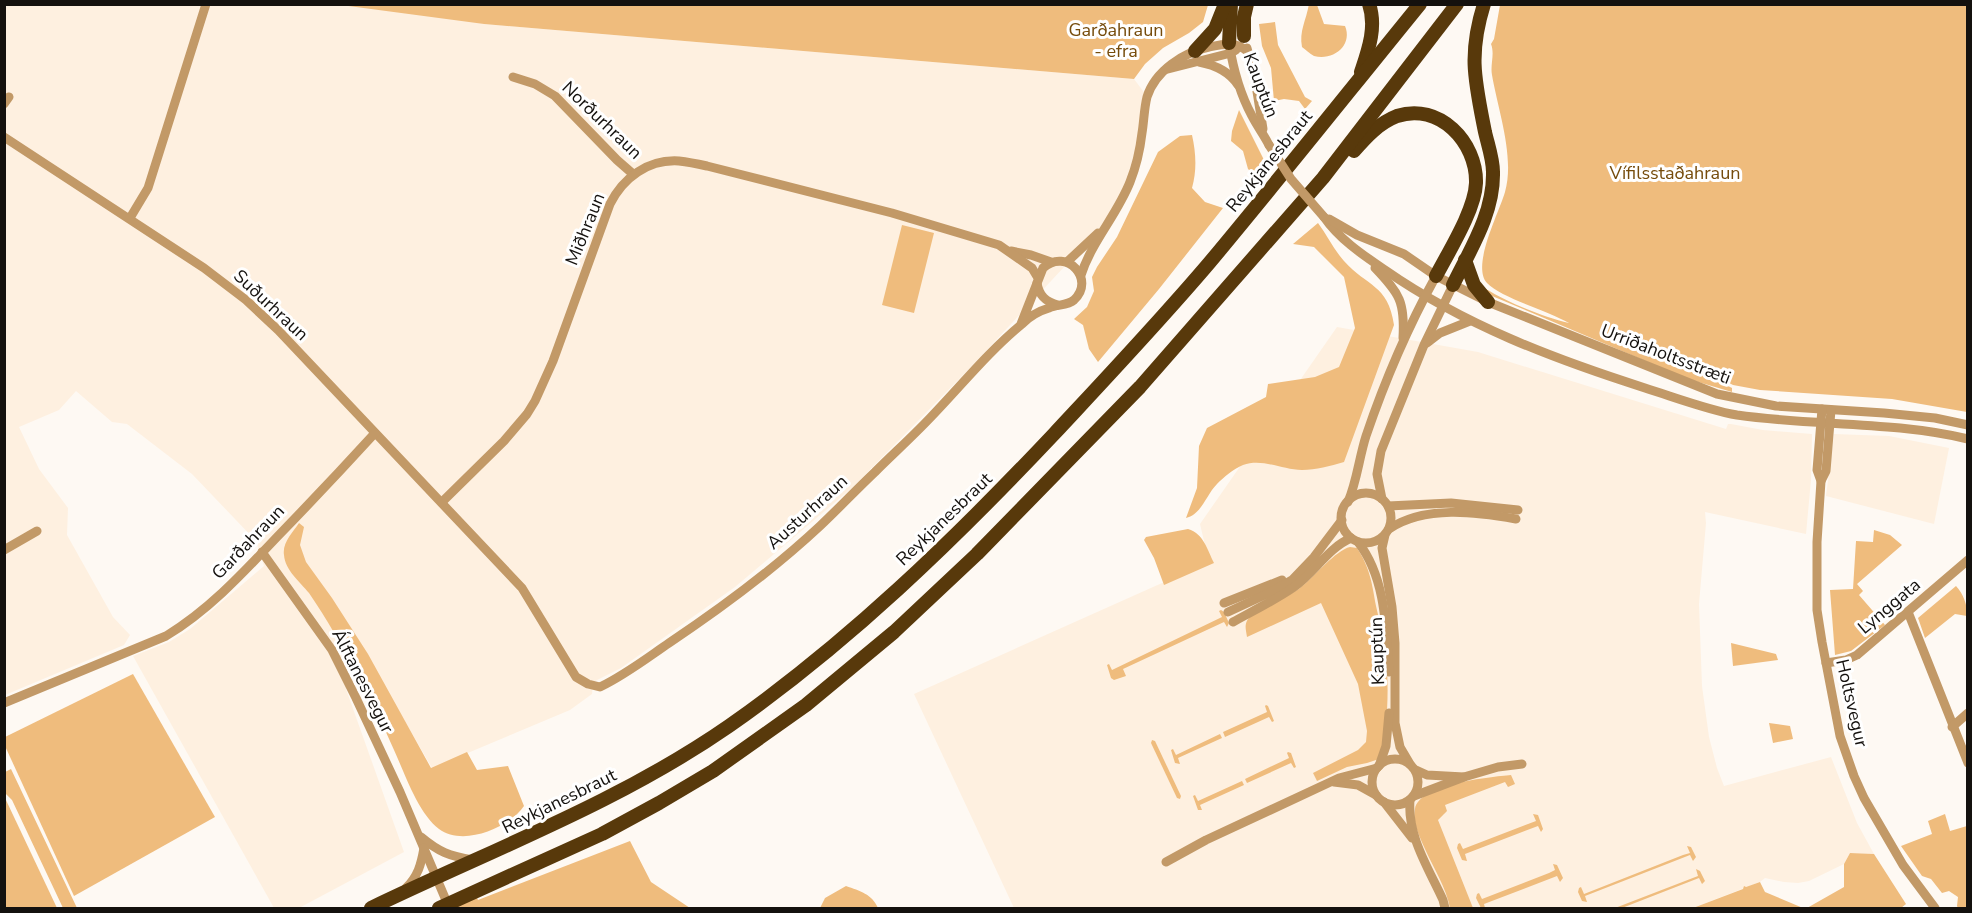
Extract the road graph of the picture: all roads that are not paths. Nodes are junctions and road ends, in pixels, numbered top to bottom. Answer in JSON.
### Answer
{"nodes":[{"id":1,"x":206,"y":4,"type":"edge"},
{"id":2,"x":1225,"y":4,"type":"edge"},
{"id":3,"x":1231,"y":4,"type":"edge"},
{"id":4,"x":1247,"y":4,"type":"edge"},
{"id":5,"x":1369,"y":4,"type":"edge"},
{"id":6,"x":1420,"y":4,"type":"edge"},
{"id":7,"x":1457,"y":4,"type":"edge"},
{"id":8,"x":1484,"y":4,"type":"edge"},
{"id":9,"x":1238,"y":46,"type":"junction"},
{"id":10,"x":1196,"y":56,"type":"junction"},
{"id":11,"x":513,"y":77,"type":"dead end"},
{"id":12,"x":1357,"y":81,"type":"junction"},
{"id":13,"x":1242,"y":92,"type":"junction"},
{"id":14,"x":4,"y":136,"type":"edge"},
{"id":15,"x":1267,"y":141,"type":"junction"},
{"id":16,"x":633,"y":174,"type":"junction"},
{"id":17,"x":1324,"y":217,"type":"junction"},
{"id":18,"x":130,"y":218,"type":"junction"},
{"id":19,"x":1104,"y":227,"type":"junction"},
{"id":20,"x":1008,"y":250,"type":"junction"},
{"id":21,"x":1257,"y":255,"type":"junction"},
{"id":22,"x":1363,"y":255,"type":"junction"},
{"id":23,"x":1465,"y":260,"type":"junction"},
{"id":24,"x":1051,"y":262,"type":"junction"},
{"id":25,"x":1067,"y":262,"type":"junction"},
{"id":26,"x":1081,"y":275,"type":"junction"},
{"id":27,"x":1436,"y":276,"type":"junction"},
{"id":28,"x":1038,"y":280,"type":"junction"},
{"id":29,"x":1453,"y":285,"type":"junction"},
{"id":30,"x":1425,"y":297,"type":"junction"},
{"id":31,"x":1488,"y":302,"type":"junction"},
{"id":32,"x":1058,"y":305,"type":"junction"},
{"id":33,"x":1442,"y":306,"type":"junction"},
{"id":34,"x":1470,"y":321,"type":"junction"},
{"id":35,"x":1022,"y":324,"type":"junction"},
{"id":36,"x":1402,"y":345,"type":"junction"},
{"id":37,"x":1424,"y":345,"type":"junction"},
{"id":38,"x":1827,"y":409,"type":"junction"},
{"id":39,"x":1826,"y":423,"type":"junction"},
{"id":40,"x":1968,"y":425,"type":"edge"},
{"id":41,"x":375,"y":433,"type":"junction"},
{"id":42,"x":1968,"y":439,"type":"edge"},
{"id":43,"x":442,"y":502,"type":"junction"},
{"id":44,"x":1347,"y":502,"type":"junction"},
{"id":45,"x":1385,"y":502,"type":"junction"},
{"id":46,"x":1342,"y":520,"type":"junction"},
{"id":47,"x":37,"y":531,"type":"dead end"},
{"id":48,"x":1387,"y":532,"type":"junction"},
{"id":49,"x":1355,"y":540,"type":"junction"},
{"id":50,"x":4,"y":550,"type":"edge"},
{"id":51,"x":262,"y":552,"type":"junction"},
{"id":52,"x":1968,"y":560,"type":"edge"},
{"id":53,"x":1226,"y":607,"type":"dead end"},
{"id":54,"x":1908,"y":612,"type":"junction"},
{"id":55,"x":1233,"y":622,"type":"dead end"},
{"id":56,"x":1826,"y":663,"type":"junction"},
{"id":57,"x":4,"y":703,"type":"edge"},
{"id":58,"x":1968,"y":713,"type":"edge"},
{"id":59,"x":1952,"y":727,"type":"junction"},
{"id":60,"x":1522,"y":764,"type":"dead end"},
{"id":61,"x":1968,"y":764,"type":"edge"},
{"id":62,"x":1378,"y":767,"type":"junction"},
{"id":63,"x":1413,"y":767,"type":"junction"},
{"id":64,"x":1464,"y":777,"type":"junction"},
{"id":65,"x":1334,"y":782,"type":"junction"},
{"id":66,"x":1376,"y":795,"type":"junction"},
{"id":67,"x":1412,"y":798,"type":"junction"},
{"id":68,"x":1384,"y":802,"type":"junction"},
{"id":69,"x":419,"y":835,"type":"junction"},
{"id":70,"x":1417,"y":845,"type":"junction"},
{"id":71,"x":424,"y":848,"type":"junction"},
{"id":72,"x":475,"y":860,"type":"junction"},
{"id":73,"x":1166,"y":862,"type":"dead end"},
{"id":74,"x":437,"y":877,"type":"junction"},
{"id":75,"x":400,"y":894,"type":"junction"},
{"id":76,"x":443,"y":907,"type":"edge"},
{"id":77,"x":371,"y":909,"type":"edge"},
{"id":78,"x":1445,"y":909,"type":"edge"},
{"id":79,"x":1935,"y":909,"type":"edge"}],
"edges":[{"from":1,"to":18,"type":"street"},
{"from":2,"to":10,"type":"highway"},
{"from":3,"to":9,"type":"highway"},
{"from":4,"to":9,"type":"highway"},
{"from":5,"to":12,"type":"highway"},
{"from":6,"to":12,"type":"highway","name":"Reykjanesbraut"},
{"from":7,"to":21,"type":"highway"},
{"from":8,"to":23,"type":"highway"},
{"from":9,"to":10,"type":"street","name":"Austurhraun"},
{"from":9,"to":13,"type":"street","name":"Kauptún"},
{"from":9,"to":15,"type":"street","name":"Kauptún"},
{"from":10,"to":13,"type":"street"},
{"from":10,"to":19,"type":"street","name":"Austurhraun"},
{"from":11,"to":16,"type":"street","name":"Norðurhraun"},
{"from":12,"to":72,"type":"highway","name":"Reykjanesbraut"},
{"from":13,"to":15,"type":"street","name":"Kauptún"},
{"from":14,"to":18,"type":"street","name":"Suðurhraun"},
{"from":15,"to":17,"type":"street","name":"Kauptún","bridge":true},
{"from":16,"to":20,"type":"street","name":"Miðhraun"},
{"from":16,"to":43,"type":"street","name":"Miðhraun"},
{"from":17,"to":22,"type":"street","name":"Kauptún"},
{"from":17,"to":27,"type":"street","name":"Kauptún"},
{"from":18,"to":41,"type":"street","name":"Suðurhraun"},
{"from":19,"to":25,"type":"street","name":"Austurhraun"},
{"from":19,"to":26,"type":"street","name":"Austurhraun"},
{"from":20,"to":24,"type":"street","name":"Miðhraun"},
{"from":20,"to":28,"type":"street","name":"Miðhraun"},
{"from":21,"to":27,"type":"highway"},
{"from":21,"to":76,"type":"highway"},
{"from":22,"to":30,"type":"street","name":"Kauptún"},
{"from":22,"to":36,"type":"street"},
{"from":23,"to":29,"type":"highway"},
{"from":23,"to":31,"type":"highway"},
{"from":24,"to":25,"type":"street"},
{"from":24,"to":28,"type":"street","name":"Austurhraun"},
{"from":25,"to":26,"type":"street"},
{"from":26,"to":32,"type":"street","name":"Austurhraun"},
{"from":27,"to":29,"type":"street","name":"Urriðaholtsstræti"},
{"from":27,"to":30,"type":"street"},
{"from":28,"to":32,"type":"street"},
{"from":28,"to":35,"type":"street","name":"Austurhraun"},
{"from":29,"to":31,"type":"street","name":"Urriðaholtsstræti"},
{"from":29,"to":33,"type":"street","name":"Kauptún"},
{"from":30,"to":33,"type":"street","name":"Kauptún"},
{"from":30,"to":36,"type":"street"},
{"from":31,"to":38,"type":"street","name":"Urriðaholtsstræti"},
{"from":32,"to":35,"type":"street","name":"Austurhraun"},
{"from":33,"to":34,"type":"street","name":"Urriðaholtsstræti"},
{"from":33,"to":37,"type":"street","name":"Kauptún"},
{"from":34,"to":37,"type":"street"},
{"from":34,"to":39,"type":"street","name":"Urriðaholtsstræti"},
{"from":35,"to":43,"type":"street","name":"Austurhraun"},
{"from":36,"to":44,"type":"street"},
{"from":37,"to":45,"type":"street","name":"Kauptún"},
{"from":38,"to":39,"type":"street","name":"Holtsvegur"},
{"from":38,"to":40,"type":"street","name":"Urriðaholtsstræti"},
{"from":39,"to":42,"type":"street","name":"Urriðaholtsstræti"},
{"from":39,"to":56,"type":"street","name":"Holtsvegur"},
{"from":41,"to":43,"type":"street"},
{"from":41,"to":51,"type":"street","name":"Garðahraun"},
{"from":44,"to":45,"type":"street"},
{"from":44,"to":46,"type":"street"},
{"from":45,"to":48,"type":"street","name":"Kauptún"},
{"from":45,"to":48,"type":"street"},
{"from":46,"to":49,"type":"street","name":"Kauptún"},
{"from":46,"to":53,"type":"street"},
{"from":47,"to":50,"type":"street"},
{"from":48,"to":49,"type":"street"},
{"from":48,"to":63,"type":"street","name":"Kauptún"},
{"from":49,"to":55,"type":"street"},
{"from":49,"to":62,"type":"street","name":"Kauptún"},
{"from":51,"to":57,"type":"street","name":"Garðahraun"},
{"from":51,"to":69,"type":"street","name":"Álftanesvegur"},
{"from":52,"to":54,"type":"street","name":"Lynggata"},
{"from":54,"to":56,"type":"street","name":"Lynggata"},
{"from":54,"to":59,"type":"street"},
{"from":56,"to":79,"type":"street","name":"Holtsvegur"},
{"from":58,"to":59,"type":"street"},
{"from":59,"to":61,"type":"street"},
{"from":60,"to":64,"type":"street"},
{"from":62,"to":63,"type":"street"},
{"from":62,"to":65,"type":"street"},
{"from":62,"to":66,"type":"street","name":"Kauptún"},
{"from":63,"to":64,"type":"street"},
{"from":63,"to":67,"type":"street","name":"Kauptún"},
{"from":64,"to":67,"type":"street"},
{"from":65,"to":66,"type":"street","name":"Kauptún"},
{"from":65,"to":73,"type":"street"},
{"from":66,"to":68,"type":"street","name":"Kauptún"},
{"from":67,"to":68,"type":"street"},
{"from":67,"to":70,"type":"street","name":"Kauptún"},
{"from":68,"to":70,"type":"street","name":"Kauptún"},
{"from":69,"to":71,"type":"street","name":"Álftanesvegur"},
{"from":69,"to":72,"type":"street","name":"Álftanesvegur"},
{"from":70,"to":78,"type":"street","name":"Kauptún"},
{"from":71,"to":74,"type":"street","name":"Álftanesvegur"},
{"from":71,"to":75,"type":"street"},
{"from":72,"to":74,"type":"highway","name":"Reykjanesbraut"},
{"from":74,"to":75,"type":"highway","name":"Reykjanesbraut"},
{"from":74,"to":76,"type":"street","name":"Álftanesvegur"},
{"from":75,"to":77,"type":"highway","name":"Reykjanesbraut"}]}
